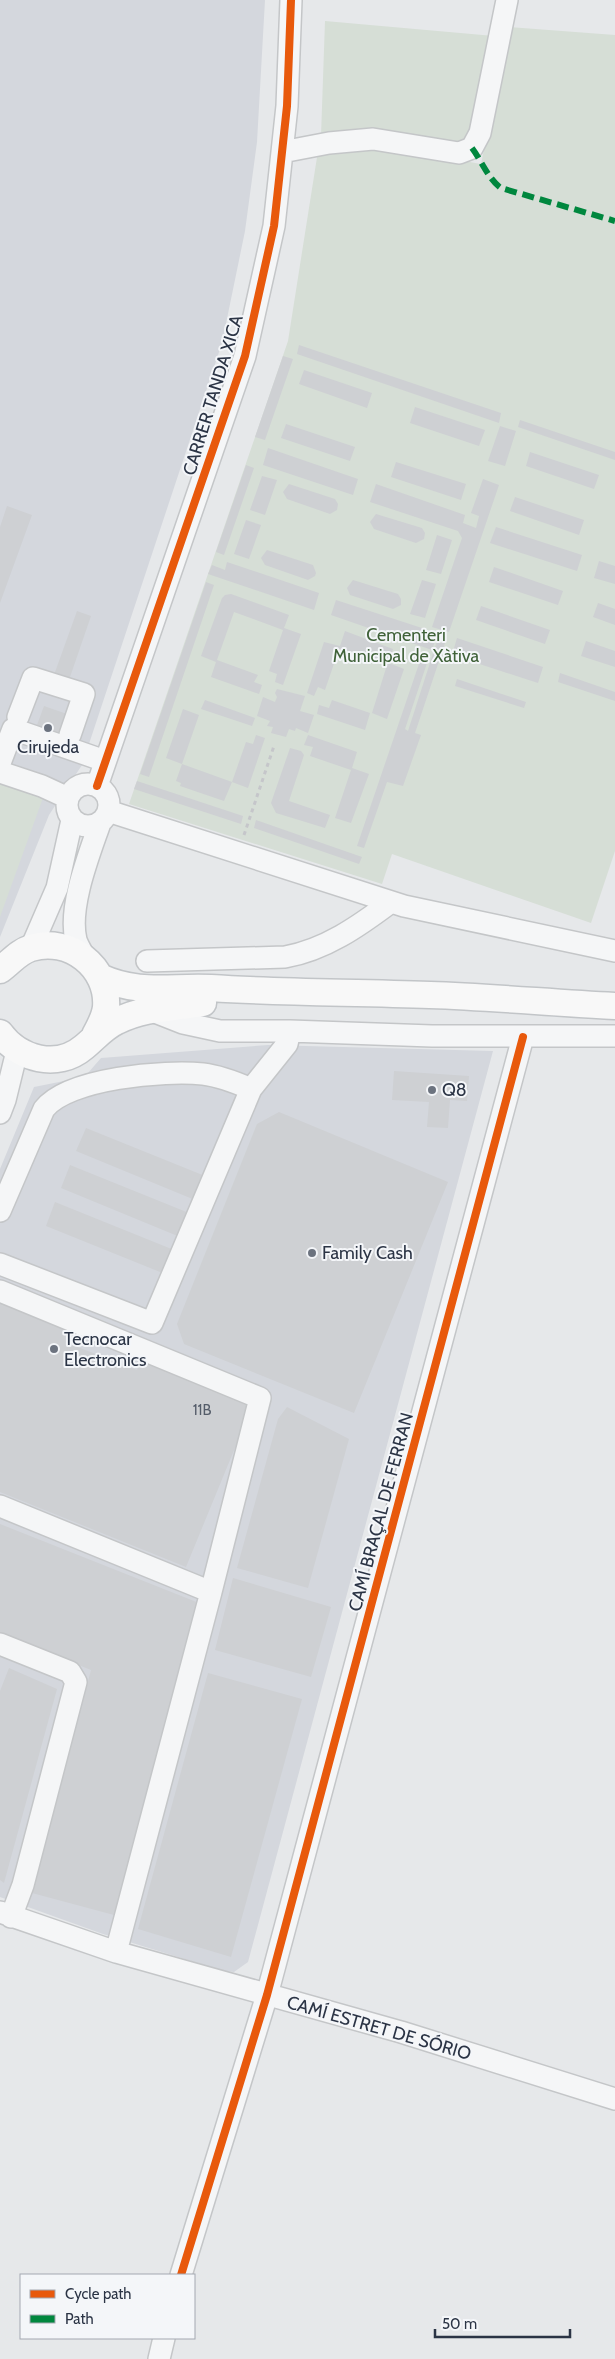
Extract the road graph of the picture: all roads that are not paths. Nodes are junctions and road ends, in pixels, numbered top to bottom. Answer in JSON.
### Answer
{"nodes":[{"id":1,"x":291,"y":0,"type":"edge"},
{"id":2,"x":507,"y":0,"type":"edge"},
{"id":3,"x":282,"y":152,"type":"junction"},
{"id":4,"x":15,"y":723,"type":"junction"},
{"id":5,"x":70,"y":735,"type":"junction"},
{"id":6,"x":82,"y":753,"type":"junction"},
{"id":7,"x":105,"y":761,"type":"junction"},
{"id":8,"x":0,"y":763,"type":"edge"},
{"id":9,"x":0,"y":772,"type":"edge"},
{"id":10,"x":97,"y":786,"type":"junction"},
{"id":11,"x":68,"y":798,"type":"junction"},
{"id":12,"x":104,"y":817,"type":"junction"},
{"id":13,"x":72,"y":820,"type":"junction"},
{"id":14,"x":398,"y":904,"type":"junction"},
{"id":15,"x":31,"y":948,"type":"junction"},
{"id":16,"x":615,"y":951,"type":"edge"},
{"id":17,"x":147,"y":961,"type":"dead end"},
{"id":18,"x":92,"y":967,"type":"junction"},
{"id":19,"x":1,"y":970,"type":"edge"},
{"id":20,"x":281,"y":993,"type":"junction"},
{"id":21,"x":615,"y":1006,"type":"edge"},
{"id":22,"x":148,"y":1009,"type":"junction"},
{"id":23,"x":290,"y":1031,"type":"junction"},
{"id":24,"x":95,"y":1036,"type":"junction"},
{"id":25,"x":615,"y":1036,"type":"edge"},
{"id":26,"x":523,"y":1037,"type":"junction"},
{"id":27,"x":17,"y":1047,"type":"edge"},
{"id":28,"x":251,"y":1089,"type":"junction"},
{"id":29,"x":3,"y":1107,"type":"edge"},
{"id":30,"x":0,"y":1211,"type":"edge"},
{"id":31,"x":0,"y":1264,"type":"edge"},
{"id":32,"x":0,"y":1291,"type":"edge"},
{"id":33,"x":0,"y":1506,"type":"edge"},
{"id":34,"x":211,"y":1592,"type":"junction"},
{"id":35,"x":0,"y":1644,"type":"edge"},
{"id":36,"x":6,"y":1914,"type":"edge"},
{"id":37,"x":116,"y":1952,"type":"junction"},
{"id":38,"x":267,"y":1995,"type":"junction"},
{"id":39,"x":615,"y":2099,"type":"edge"},
{"id":40,"x":181,"y":2274,"type":"edge"},
{"id":41,"x":164,"y":2339,"type":"edge"},
{"id":42,"x":159,"y":2359,"type":"edge"}],
"edges":[{"from":1,"to":3,"type":"street","name":"CARRER TANDA XICA"},
{"from":2,"to":3,"type":"street"},
{"from":3,"to":7,"type":"street","name":"CARRER TANDA XICA"},
{"from":4,"to":5,"type":"street"},
{"from":4,"to":5,"type":"street"},
{"from":4,"to":6,"type":"street"},
{"from":4,"to":8,"type":"street"},
{"from":5,"to":6,"type":"street"},
{"from":6,"to":7,"type":"street"},
{"from":7,"to":10,"type":"street","name":"CARRER TANDA XICA"},
{"from":9,"to":11,"type":"street"},
{"from":10,"to":11,"type":"street"},
{"from":10,"to":12,"type":"street"},
{"from":11,"to":13,"type":"street"},
{"from":12,"to":13,"type":"street"},
{"from":12,"to":14,"type":"street"},
{"from":12,"to":18,"type":"street"},
{"from":13,"to":15,"type":"street"},
{"from":14,"to":16,"type":"street"},
{"from":14,"to":17,"type":"street"},
{"from":15,"to":18,"type":"main road"},
{"from":15,"to":19,"type":"main road"},
{"from":18,"to":20,"type":"main road"},
{"from":18,"to":24,"type":"main road"},
{"from":20,"to":21,"type":"main road"},
{"from":20,"to":22,"type":"main road"},
{"from":22,"to":23,"type":"street"},
{"from":22,"to":24,"type":"main road"},
{"from":23,"to":26,"type":"street"},
{"from":23,"to":28,"type":"street"},
{"from":24,"to":27,"type":"main road"},
{"from":25,"to":26,"type":"street"},
{"from":26,"to":38,"type":"street","name":"CAMÍ BRAÇAL DE FERRAN"},
{"from":27,"to":29,"type":"street"},
{"from":28,"to":30,"type":"street"},
{"from":28,"to":31,"type":"street"},
{"from":32,"to":34,"type":"street"},
{"from":33,"to":34,"type":"street"},
{"from":34,"to":37,"type":"street"},
{"from":35,"to":36,"type":"street"},
{"from":36,"to":37,"type":"street","name":"CAMÍ ESTRET DE SÓRIO"},
{"from":37,"to":38,"type":"street","name":"CAMÍ ESTRET DE SÓRIO"},
{"from":38,"to":39,"type":"street","name":"CAMÍ ESTRET DE SÓRIO"},
{"from":38,"to":40,"type":"street","name":"CAMÍ BRAÇAL DE FERRAN"},
{"from":41,"to":42,"type":"street"}]}
